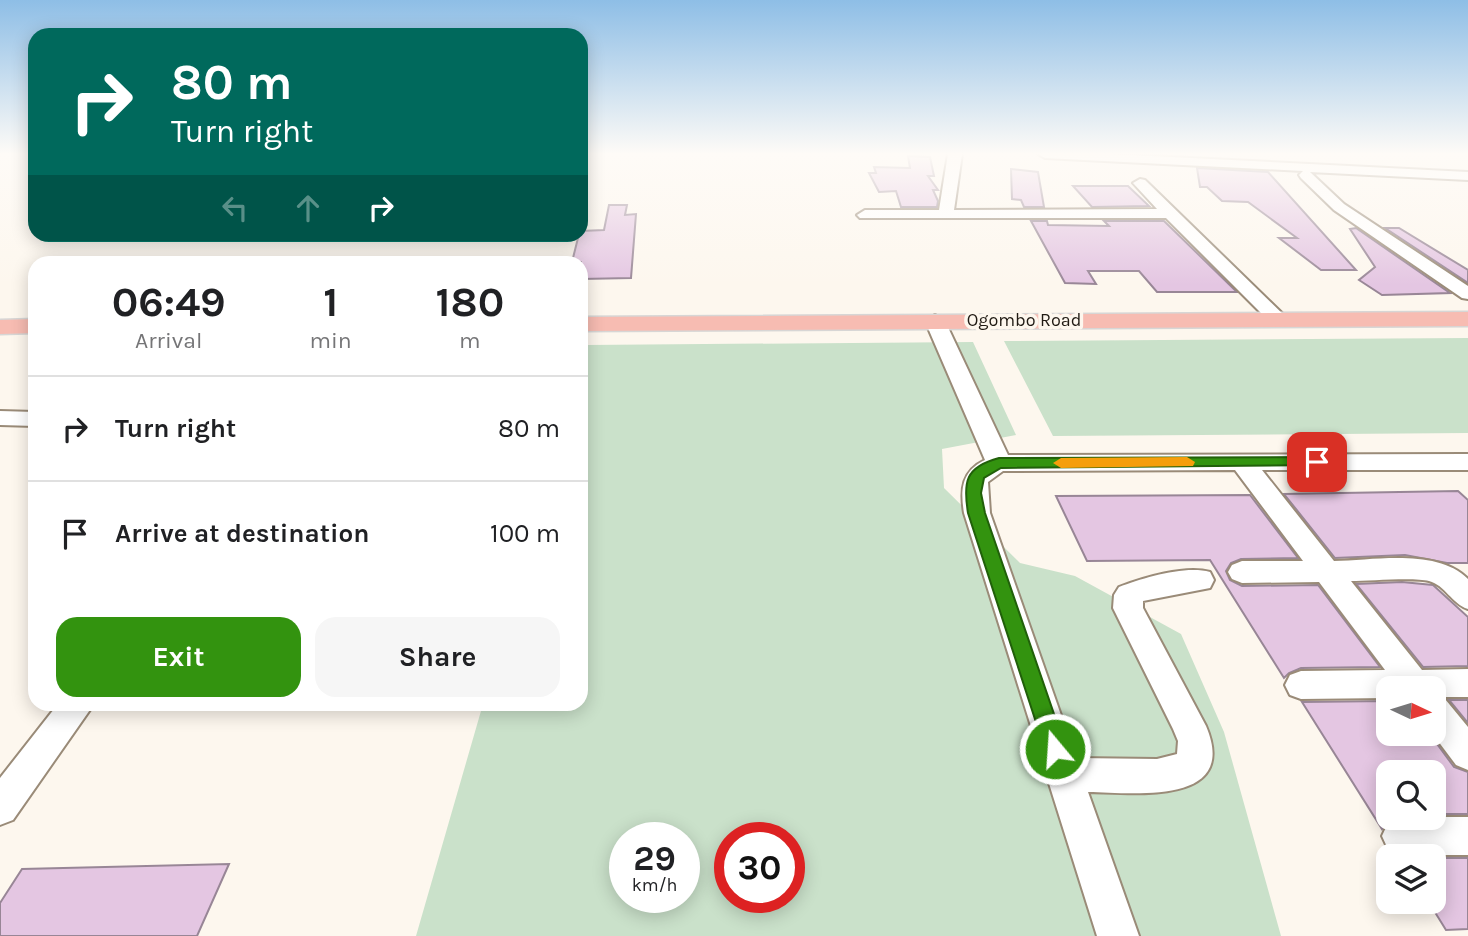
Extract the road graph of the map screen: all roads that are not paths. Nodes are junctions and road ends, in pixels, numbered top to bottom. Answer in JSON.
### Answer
{"nodes":[{"id":1,"x":948,"y":198,"type":"edge"},
{"id":2,"x":1156,"y":198,"type":"edge"},
{"id":3,"x":1329,"y":198,"type":"edge"},
{"id":4,"x":1172,"y":212,"type":"junction"},
{"id":5,"x":946,"y":213,"type":"junction"},
{"id":6,"x":865,"y":215,"type":"dead end"},
{"id":7,"x":1468,"y":294,"type":"edge"},
{"id":8,"x":1278,"y":319,"type":"junction"},
{"id":9,"x":1468,"y":319,"type":"edge"},
{"id":10,"x":935,"y":321,"type":"junction"},
{"id":11,"x":588,"y":324,"type":"edge"},
{"id":12,"x":28,"y":326,"type":"edge"},
{"id":13,"x":0,"y":327,"type":"edge"},
{"id":14,"x":0,"y":418,"type":"edge"},
{"id":15,"x":28,"y":419,"type":"edge"},
{"id":16,"x":1242,"y":462,"type":"junction"},
{"id":17,"x":1468,"y":462,"type":"edge"},
{"id":18,"x":999,"y":463,"type":"junction"},
{"id":19,"x":1326,"y":570,"type":"junction"},
{"id":20,"x":1433,"y":570,"type":"junction"},
{"id":21,"x":1242,"y":572,"type":"dead end"},
{"id":22,"x":1468,"y":574,"type":"edge"},
{"id":23,"x":1200,"y":580,"type":"dead end"},
{"id":24,"x":1468,"y":598,"type":"edge"},
{"id":25,"x":1408,"y":676,"type":"edge"},
{"id":26,"x":1468,"y":683,"type":"edge"},
{"id":27,"x":1301,"y":685,"type":"dead end"},
{"id":28,"x":1446,"y":688,"type":"edge"},
{"id":29,"x":1376,"y":691,"type":"edge"},
{"id":30,"x":72,"y":711,"type":"edge"},
{"id":31,"x":1446,"y":725,"type":"edge"},
{"id":32,"x":1468,"y":754,"type":"edge"},
{"id":33,"x":1064,"y":775,"type":"junction"},
{"id":34,"x":0,"y":807,"type":"edge"},
{"id":35,"x":1401,"y":836,"type":"dead end"},
{"id":36,"x":1468,"y":836,"type":"edge"},
{"id":37,"x":1118,"y":936,"type":"edge"}],
"edges":[{"from":1,"to":5,"type":"street"},
{"from":2,"to":4,"type":"street"},
{"from":3,"to":7,"type":"street"},
{"from":4,"to":5,"type":"street"},
{"from":4,"to":8,"type":"street"},
{"from":5,"to":6,"type":"street"},
{"from":8,"to":9,"type":"main road","name":"Ogombo Road"},
{"from":8,"to":10,"type":"main road","name":"Ogombo Road"},
{"from":10,"to":11,"type":"main road","name":"Ogombo Road"},
{"from":10,"to":18,"type":"street"},
{"from":12,"to":13,"type":"main road"},
{"from":14,"to":15,"type":"street"},
{"from":16,"to":17,"type":"street"},
{"from":16,"to":18,"type":"street"},
{"from":16,"to":19,"type":"street"},
{"from":18,"to":33,"type":"street"},
{"from":19,"to":20,"type":"street"},
{"from":19,"to":21,"type":"street"},
{"from":19,"to":25,"type":"street"},
{"from":20,"to":22,"type":"street"},
{"from":20,"to":24,"type":"street"},
{"from":23,"to":33,"type":"street"},
{"from":26,"to":28,"type":"street"},
{"from":27,"to":29,"type":"street"},
{"from":30,"to":34,"type":"street"},
{"from":31,"to":32,"type":"street"},
{"from":33,"to":37,"type":"street"},
{"from":35,"to":36,"type":"street"}]}
